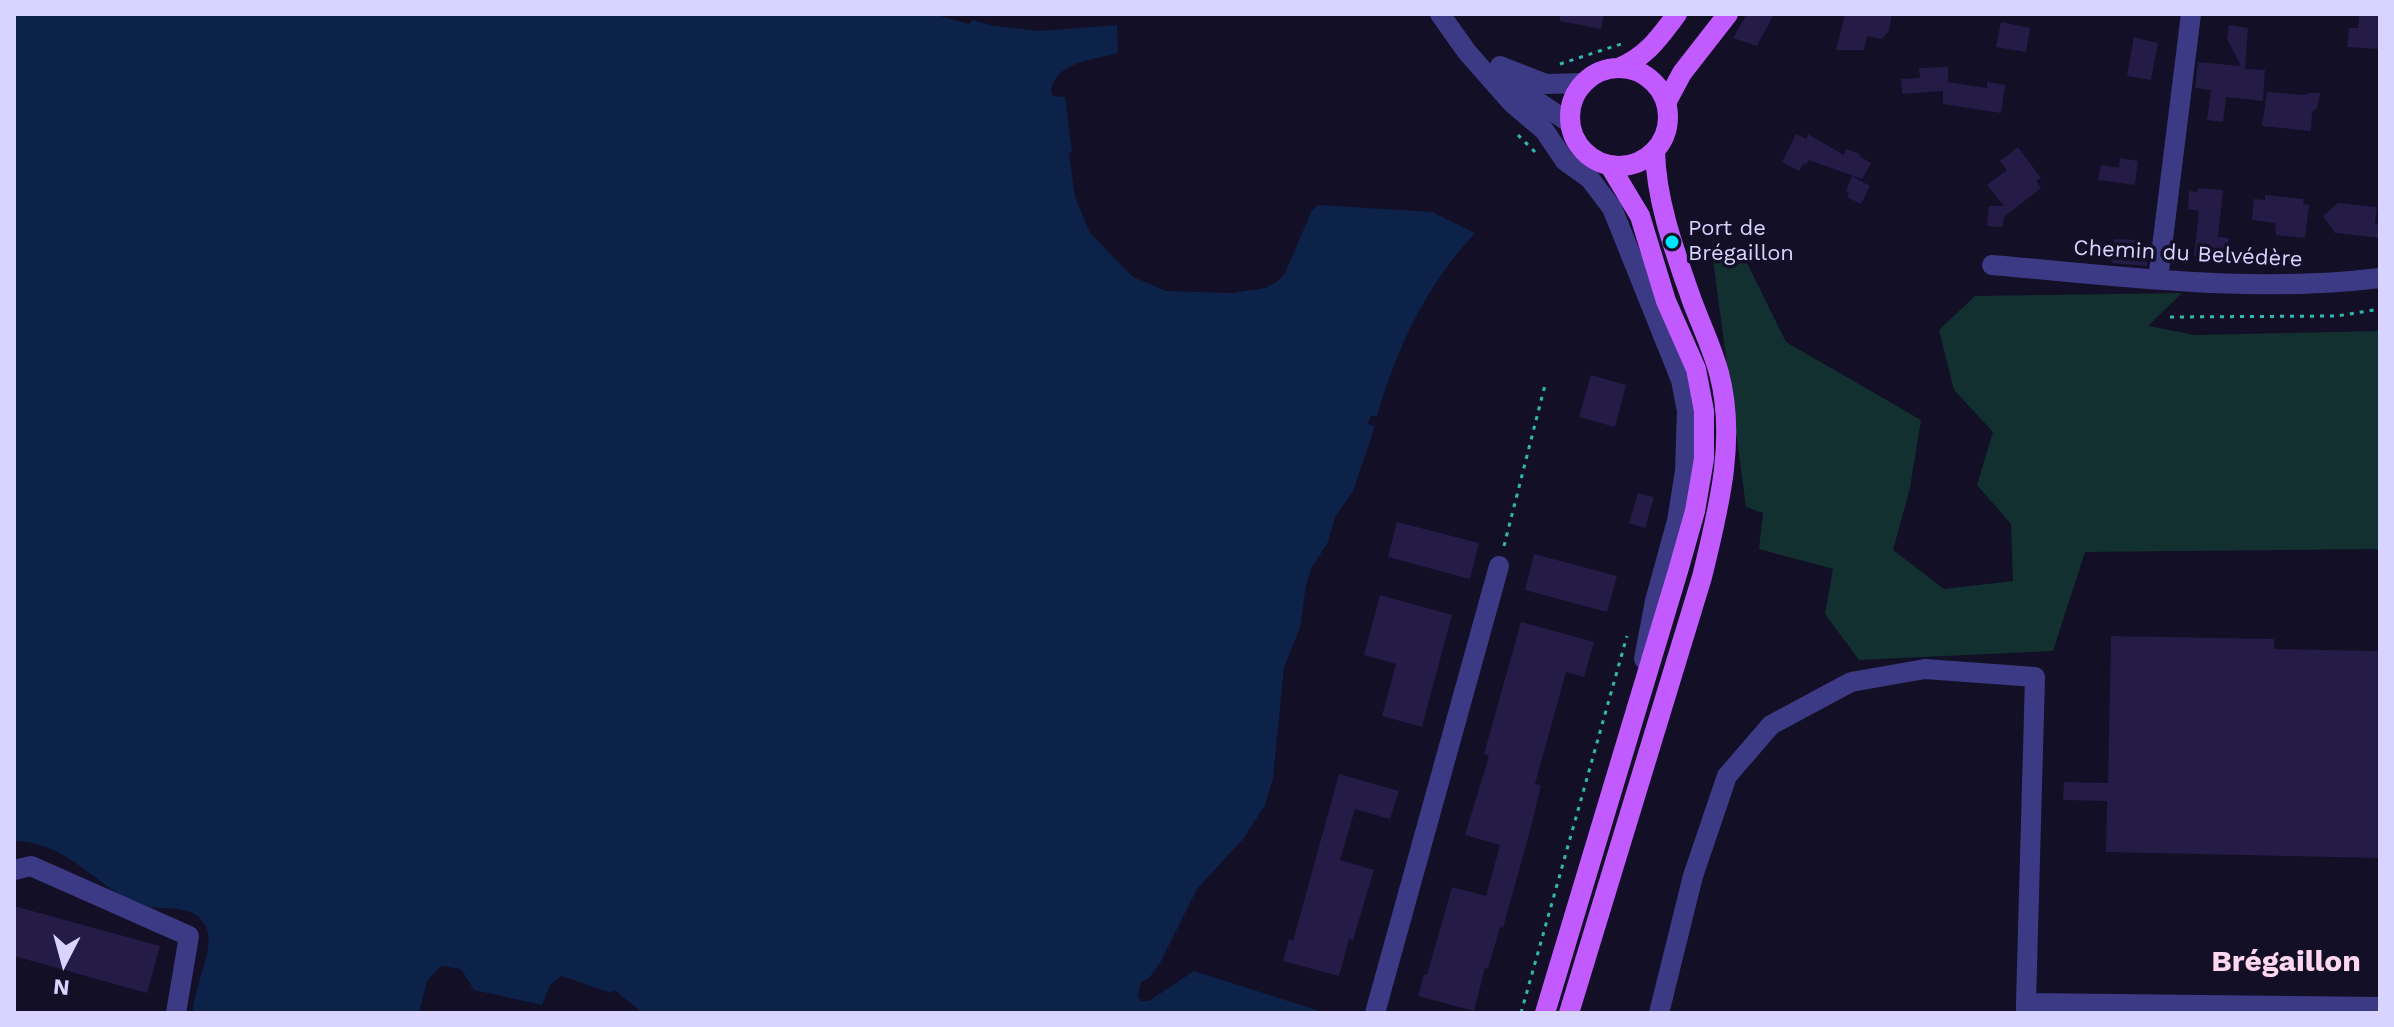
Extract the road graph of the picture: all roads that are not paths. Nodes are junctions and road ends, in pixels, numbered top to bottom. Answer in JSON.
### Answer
{"nodes":[{"id":1,"x":1440,"y":14,"type":"edge"},
{"id":2,"x":1677,"y":14,"type":"edge"},
{"id":3,"x":1728,"y":14,"type":"edge"},
{"id":4,"x":2191,"y":14,"type":"edge"},
{"id":5,"x":1467,"y":52,"type":"junction"},
{"id":6,"x":1619,"y":68,"type":"junction"},
{"id":7,"x":1583,"y":83,"type":"junction"},
{"id":8,"x":1666,"y":103,"type":"junction"},
{"id":9,"x":1570,"y":123,"type":"junction"},
{"id":10,"x":1655,"y":151,"type":"junction"},
{"id":11,"x":1610,"y":166,"type":"junction"},
{"id":12,"x":1992,"y":265,"type":"dead end"},
{"id":13,"x":2380,"y":278,"type":"edge"},
{"id":14,"x":2158,"y":279,"type":"junction"},
{"id":15,"x":1499,"y":566,"type":"road end"},
{"id":16,"x":1631,"y":728,"type":"junction"},
{"id":17,"x":14,"y":870,"type":"edge"},
{"id":18,"x":2380,"y":1007,"type":"edge"},
{"id":19,"x":2026,"y":1008,"type":"edge"},
{"id":20,"x":176,"y":1013,"type":"edge"},
{"id":21,"x":1375,"y":1013,"type":"edge"},
{"id":22,"x":1545,"y":1013,"type":"edge"},
{"id":23,"x":1569,"y":1013,"type":"edge"},
{"id":24,"x":1659,"y":1013,"type":"edge"}],
"edges":[{"from":1,"to":5,"type":"street"},
{"from":2,"to":6,"type":"main road"},
{"from":3,"to":8,"type":"main road"},
{"from":4,"to":14,"type":"street"},
{"from":5,"to":7,"type":"street"},
{"from":5,"to":9,"type":"street"},
{"from":5,"to":16,"type":"street"},
{"from":6,"to":7,"type":"main road"},
{"from":6,"to":8,"type":"main road"},
{"from":7,"to":9,"type":"main road"},
{"from":8,"to":10,"type":"main road"},
{"from":9,"to":11,"type":"main road"},
{"from":10,"to":11,"type":"main road"},
{"from":10,"to":23,"type":"main road"},
{"from":11,"to":16,"type":"main road"},
{"from":12,"to":14,"type":"street","name":"Chemin du Belvédère"},
{"from":13,"to":14,"type":"street","name":"Chemin du Belvédère"},
{"from":15,"to":21,"type":"street"},
{"from":16,"to":22,"type":"main road"},
{"from":17,"to":20,"type":"street"},
{"from":18,"to":19,"type":"street"},
{"from":19,"to":24,"type":"street"}]}
